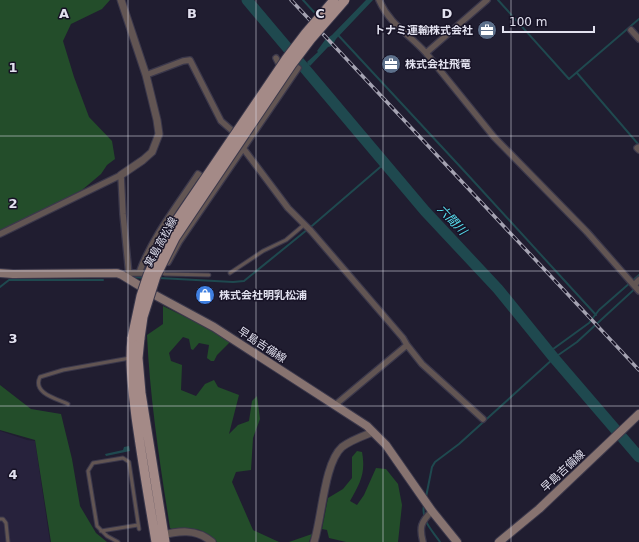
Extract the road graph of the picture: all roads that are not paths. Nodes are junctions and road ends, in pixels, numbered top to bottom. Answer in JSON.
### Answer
{"nodes":[{"id":1,"x":120,"y":0,"type":"edge"},
{"id":2,"x":334,"y":0,"type":"edge"},
{"id":3,"x":345,"y":0,"type":"edge"},
{"id":4,"x":379,"y":0,"type":"edge"},
{"id":5,"x":487,"y":0,"type":"edge"},
{"id":6,"x":631,"y":30,"type":"dead end"},
{"id":7,"x":639,"y":39,"type":"edge"},
{"id":8,"x":426,"y":53,"type":"junction"},
{"id":9,"x":276,"y":58,"type":"dead end"},
{"id":10,"x":298,"y":68,"type":"dead end"},
{"id":11,"x":146,"y":75,"type":"junction"},
{"id":12,"x":288,"y":83,"type":"junction"},
{"id":13,"x":639,"y":147,"type":"edge"},
{"id":14,"x":244,"y":148,"type":"junction"},
{"id":15,"x":639,"y":150,"type":"edge"},
{"id":16,"x":121,"y":175,"type":"junction"},
{"id":17,"x":217,"y":187,"type":"junction"},
{"id":18,"x":308,"y":228,"type":"junction"},
{"id":19,"x":0,"y":234,"type":"edge"},
{"id":20,"x":159,"y":272,"type":"junction"},
{"id":21,"x":0,"y":273,"type":"edge"},
{"id":22,"x":139,"y":273,"type":"junction"},
{"id":23,"x":230,"y":273,"type":"dead end"},
{"id":24,"x":208,"y":275,"type":"dead end"},
{"id":25,"x":129,"y":276,"type":"junction"},
{"id":26,"x":639,"y":280,"type":"edge"},
{"id":27,"x":635,"y":286,"type":"edge"},
{"id":28,"x":136,"y":338,"type":"junction"},
{"id":29,"x":407,"y":345,"type":"junction"},
{"id":30,"x":131,"y":358,"type":"junction"},
{"id":31,"x":68,"y":404,"type":"dead end"},
{"id":32,"x":335,"y":405,"type":"junction"},
{"id":33,"x":639,"y":414,"type":"edge"},
{"id":34,"x":483,"y":419,"type":"dead end"},
{"id":35,"x":373,"y":432,"type":"junction"},
{"id":36,"x":427,"y":513,"type":"junction"},
{"id":37,"x":0,"y":519,"type":"edge"},
{"id":38,"x":138,"y":525,"type":"junction"},
{"id":39,"x":139,"y":529,"type":"dead end"},
{"id":40,"x":101,"y":531,"type":"junction"},
{"id":41,"x":160,"y":539,"type":"edge"},
{"id":42,"x":8,"y":542,"type":"edge"},
{"id":43,"x":118,"y":542,"type":"edge"},
{"id":44,"x":212,"y":542,"type":"edge"},
{"id":45,"x":314,"y":542,"type":"edge"},
{"id":46,"x":423,"y":542,"type":"edge"},
{"id":47,"x":457,"y":542,"type":"edge"},
{"id":48,"x":499,"y":542,"type":"edge"}],
"edges":[{"from":1,"to":11,"type":"street"},
{"from":2,"to":28,"type":"main road","name":"箕島高松線","bridge":true},
{"from":3,"to":28,"type":"main road","name":"箕島高松線","bridge":true},
{"from":4,"to":8,"type":"street"},
{"from":5,"to":8,"type":"street"},
{"from":6,"to":7,"type":"street"},
{"from":8,"to":27,"type":"street"},
{"from":9,"to":12,"type":"street"},
{"from":10,"to":12,"type":"street"},
{"from":11,"to":14,"type":"street"},
{"from":11,"to":16,"type":"street"},
{"from":12,"to":14,"type":"street"},
{"from":13,"to":15,"type":"street"},
{"from":14,"to":17,"type":"street"},
{"from":14,"to":18,"type":"street"},
{"from":16,"to":19,"type":"street"},
{"from":16,"to":25,"type":"street"},
{"from":17,"to":20,"type":"street"},
{"from":17,"to":22,"type":"street"},
{"from":18,"to":23,"type":"lane"},
{"from":18,"to":29,"type":"street"},
{"from":20,"to":22,"type":"street"},
{"from":20,"to":24,"type":"lane"},
{"from":21,"to":25,"type":"main road","name":"早島吉備線"},
{"from":22,"to":25,"type":"street"},
{"from":25,"to":32,"type":"main road","name":"早島吉備線"},
{"from":26,"to":27,"type":"street"},
{"from":28,"to":30,"type":"main road","name":"箕島高松線"},
{"from":28,"to":41,"type":"main road","name":"箕島高松線"},
{"from":29,"to":32,"type":"street"},
{"from":29,"to":34,"type":"street"},
{"from":30,"to":31,"type":"lane"},
{"from":30,"to":41,"type":"main road","name":"箕島高松線"},
{"from":32,"to":35,"type":"main road","name":"早島吉備線"},
{"from":33,"to":48,"type":"main road","name":"早島吉備線"},
{"from":35,"to":36,"type":"main road","name":"早島吉備線"},
{"from":35,"to":45,"type":"street"},
{"from":36,"to":46,"type":"street"},
{"from":36,"to":47,"type":"main road","name":"早島吉備線"},
{"from":37,"to":42,"type":"lane"},
{"from":38,"to":39,"type":"lane"},
{"from":38,"to":40,"type":"lane"},
{"from":38,"to":40,"type":"lane"},
{"from":40,"to":43,"type":"lane"},
{"from":41,"to":44,"type":"street"}]}
